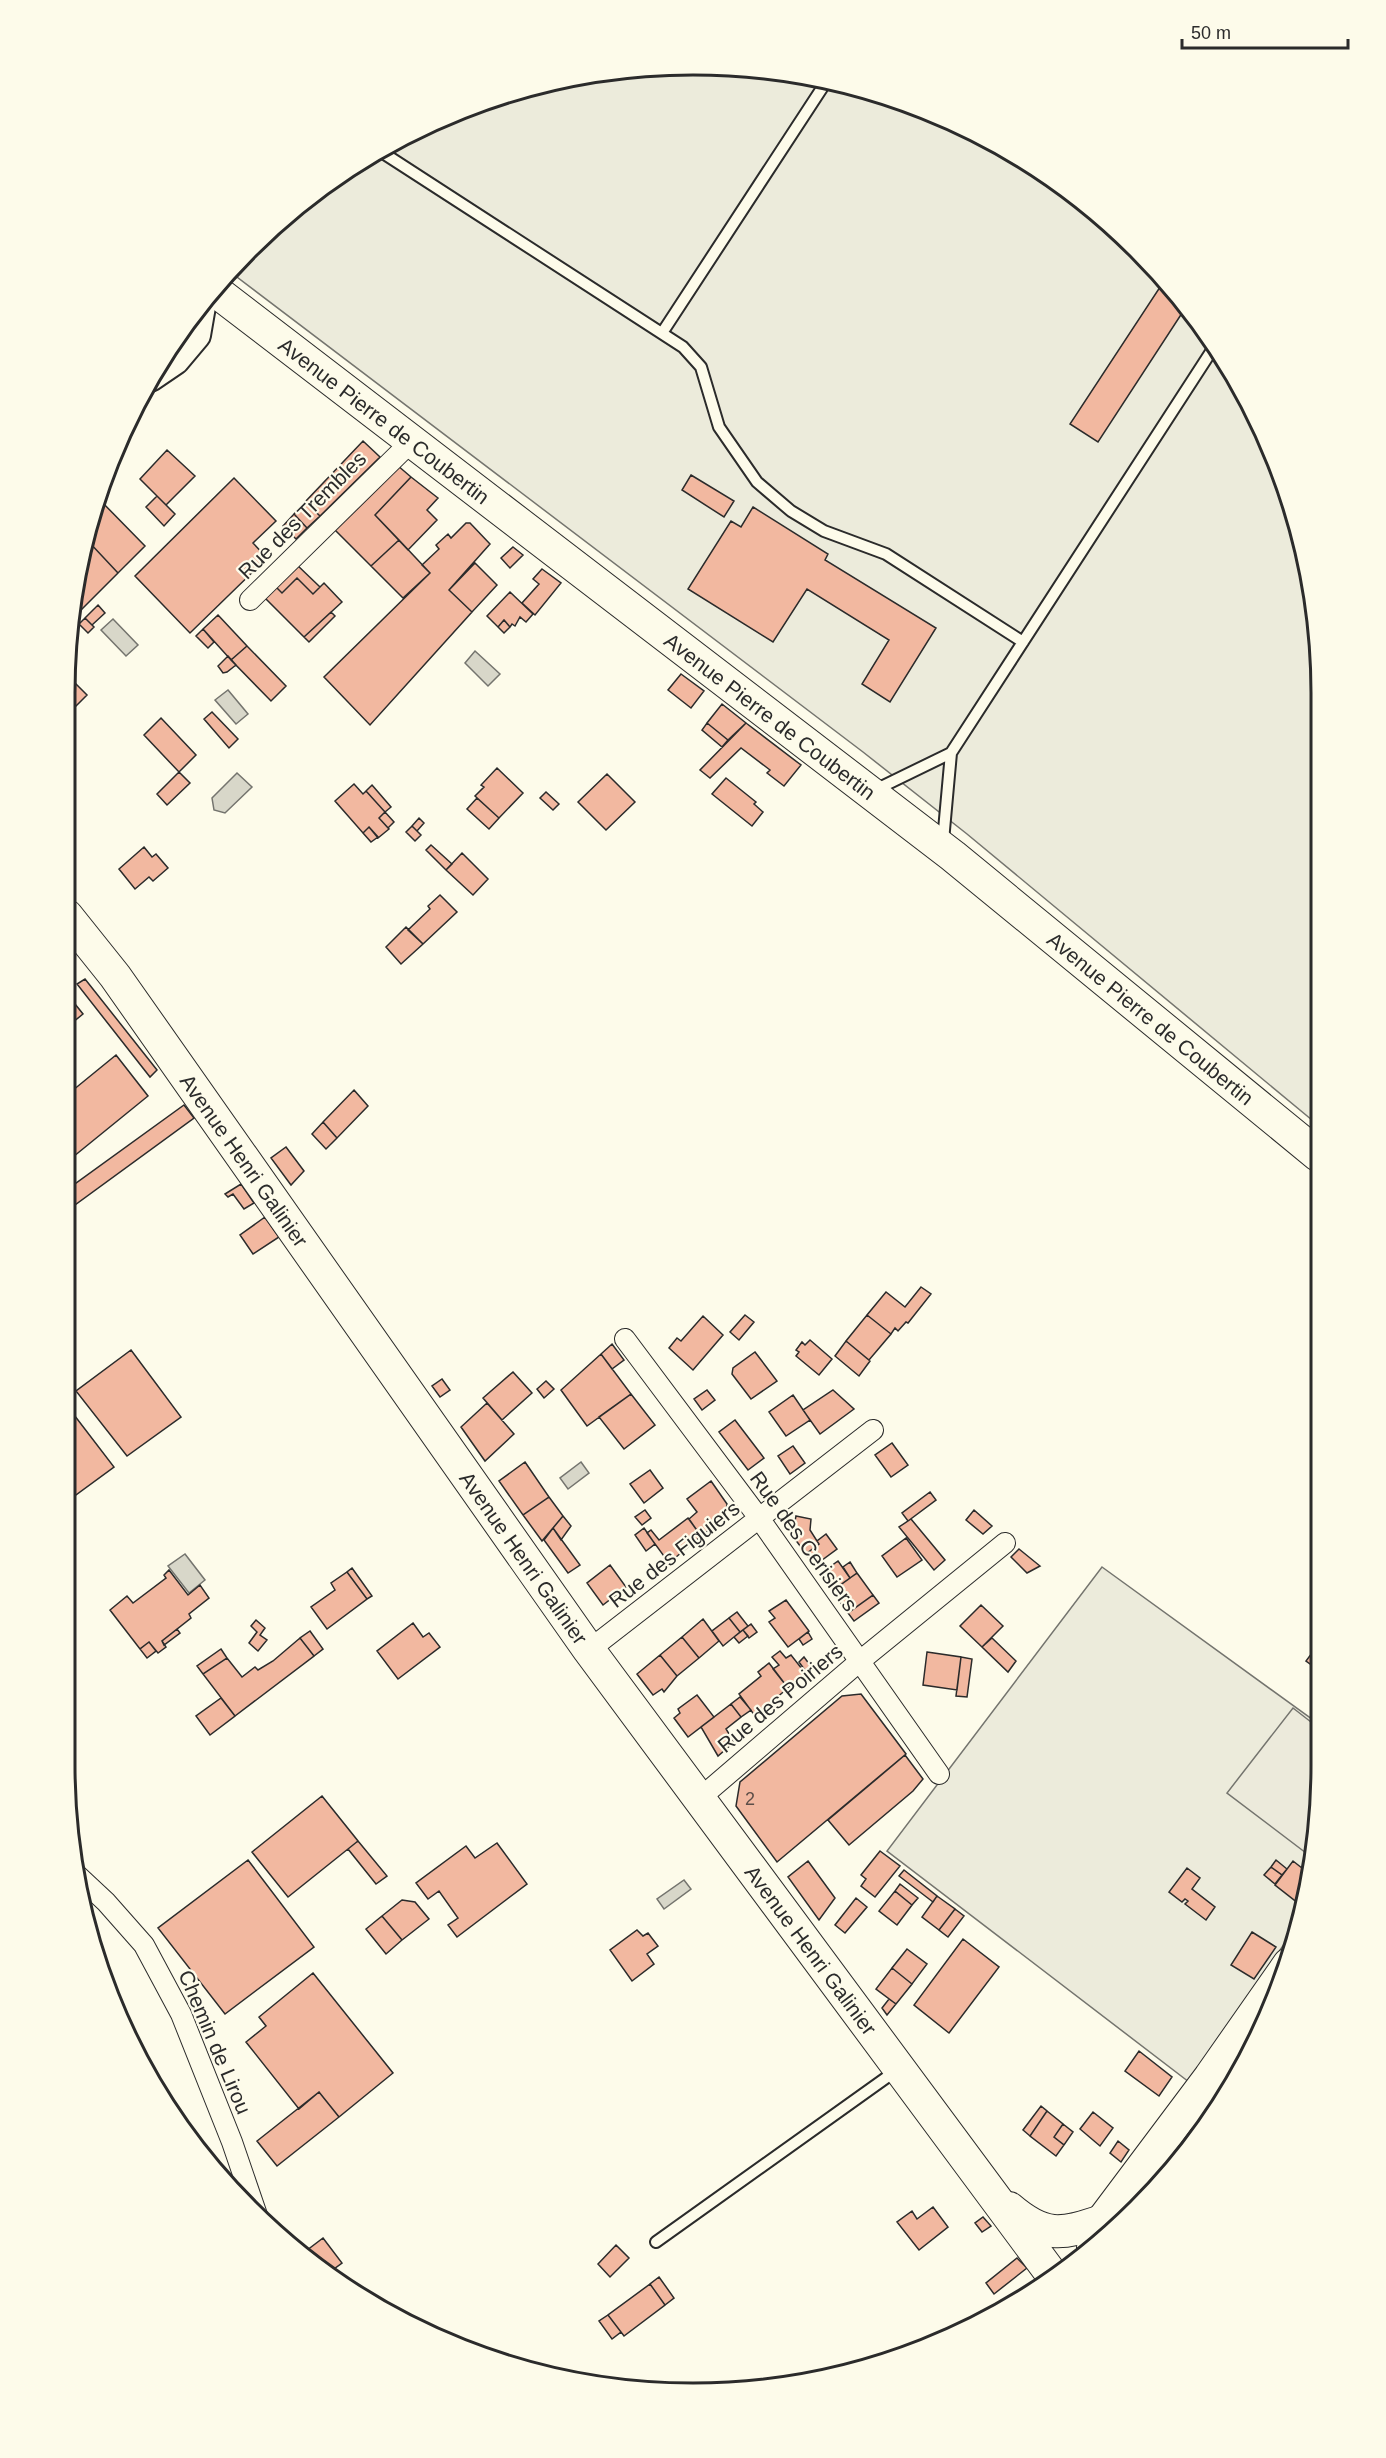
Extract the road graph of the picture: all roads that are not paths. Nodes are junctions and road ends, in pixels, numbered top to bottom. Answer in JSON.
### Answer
{"nodes":[{"id":1,"x":821,"y":89,"type":"edge"},
{"id":2,"x":388,"y":156,"type":"edge"},
{"id":3,"x":221,"y":295,"type":"edge"},
{"id":4,"x":198,"y":324,"type":"edge"},
{"id":5,"x":662,"y":333,"type":"junction"},
{"id":6,"x":1209,"y":354,"type":"edge"},
{"id":7,"x":171,"y":363,"type":"edge"},
{"id":8,"x":413,"y":440,"type":"junction"},
{"id":9,"x":250,"y":600,"type":"dead end"},
{"id":10,"x":1023,"y":642,"type":"junction"},
{"id":11,"x":951,"y":753,"type":"junction"},
{"id":12,"x":871,"y":792,"type":"junction"},
{"id":13,"x":942,"y":848,"type":"junction"},
{"id":14,"x":75,"y":926,"type":"edge"},
{"id":15,"x":1311,"y":1149,"type":"edge"},
{"id":16,"x":625,"y":1339,"type":"dead end"},
{"id":17,"x":873,"y":1430,"type":"dead end"},
{"id":18,"x":759,"y":1518,"type":"junction"},
{"id":19,"x":1005,"y":1543,"type":"dead end"},
{"id":20,"x":590,"y":1650,"type":"junction"},
{"id":21,"x":860,"y":1661,"type":"junction"},
{"id":22,"x":939,"y":1774,"type":"dead end"},
{"id":23,"x":699,"y":1799,"type":"junction"},
{"id":24,"x":87,"y":1884,"type":"edge"},
{"id":25,"x":1256,"y":2018,"type":"edge"},
{"id":26,"x":899,"y":2068,"type":"junction"},
{"id":27,"x":1196,"y":2117,"type":"edge"},
{"id":28,"x":990,"y":2192,"type":"junction"},
{"id":29,"x":251,"y":2197,"type":"edge"},
{"id":30,"x":1106,"y":2225,"type":"edge"},
{"id":31,"x":1094,"y":2235,"type":"edge"},
{"id":32,"x":656,"y":2242,"type":"dead end"},
{"id":33,"x":1048,"y":2270,"type":"edge"}],
"edges":[{"from":1,"to":5,"type":"lane"},
{"from":2,"to":5,"type":"lane"},
{"from":3,"to":8,"type":"main road","name":"Avenue Pierre de Coubertin"},
{"from":4,"to":7,"type":"main road"},
{"from":5,"to":10,"type":"lane"},
{"from":6,"to":10,"type":"lane"},
{"from":8,"to":9,"type":"street","name":"Rue des Trembles"},
{"from":8,"to":12,"type":"main road","name":"Avenue Pierre de Coubertin"},
{"from":10,"to":11,"type":"lane"},
{"from":11,"to":12,"type":"lane"},
{"from":11,"to":13,"type":"lane"},
{"from":12,"to":13,"type":"main road","name":"Avenue Pierre de Coubertin"},
{"from":13,"to":15,"type":"main road","name":"Avenue Pierre de Coubertin"},
{"from":14,"to":20,"type":"main road","name":"Avenue Henri Galinier"},
{"from":16,"to":18,"type":"street","name":"Rue des Cerisiers"},
{"from":17,"to":18,"type":"street","name":"Rue des Figuiers"},
{"from":18,"to":20,"type":"street","name":"Rue des Figuiers"},
{"from":18,"to":21,"type":"street","name":"Rue des Cerisiers"},
{"from":19,"to":21,"type":"street","name":"Rue des Poiriers"},
{"from":20,"to":23,"type":"main road","name":"Avenue Henri Galinier"},
{"from":21,"to":22,"type":"street","name":"Rue des Cerisiers"},
{"from":21,"to":23,"type":"street","name":"Rue des Poiriers"},
{"from":23,"to":26,"type":"main road","name":"Avenue Henri Galinier"},
{"from":24,"to":29,"type":"street","name":"Chemin de Lirou"},
{"from":25,"to":27,"type":"main road"},
{"from":26,"to":28,"type":"main road","name":"Avenue Henri Galinier"},
{"from":26,"to":32,"type":"lane"},
{"from":27,"to":30,"type":"main road"},
{"from":28,"to":31,"type":"main road","name":"Avenue Henri Galinier"},
{"from":28,"to":33,"type":"main road","name":"Avenue Henri Galinier"}]}
